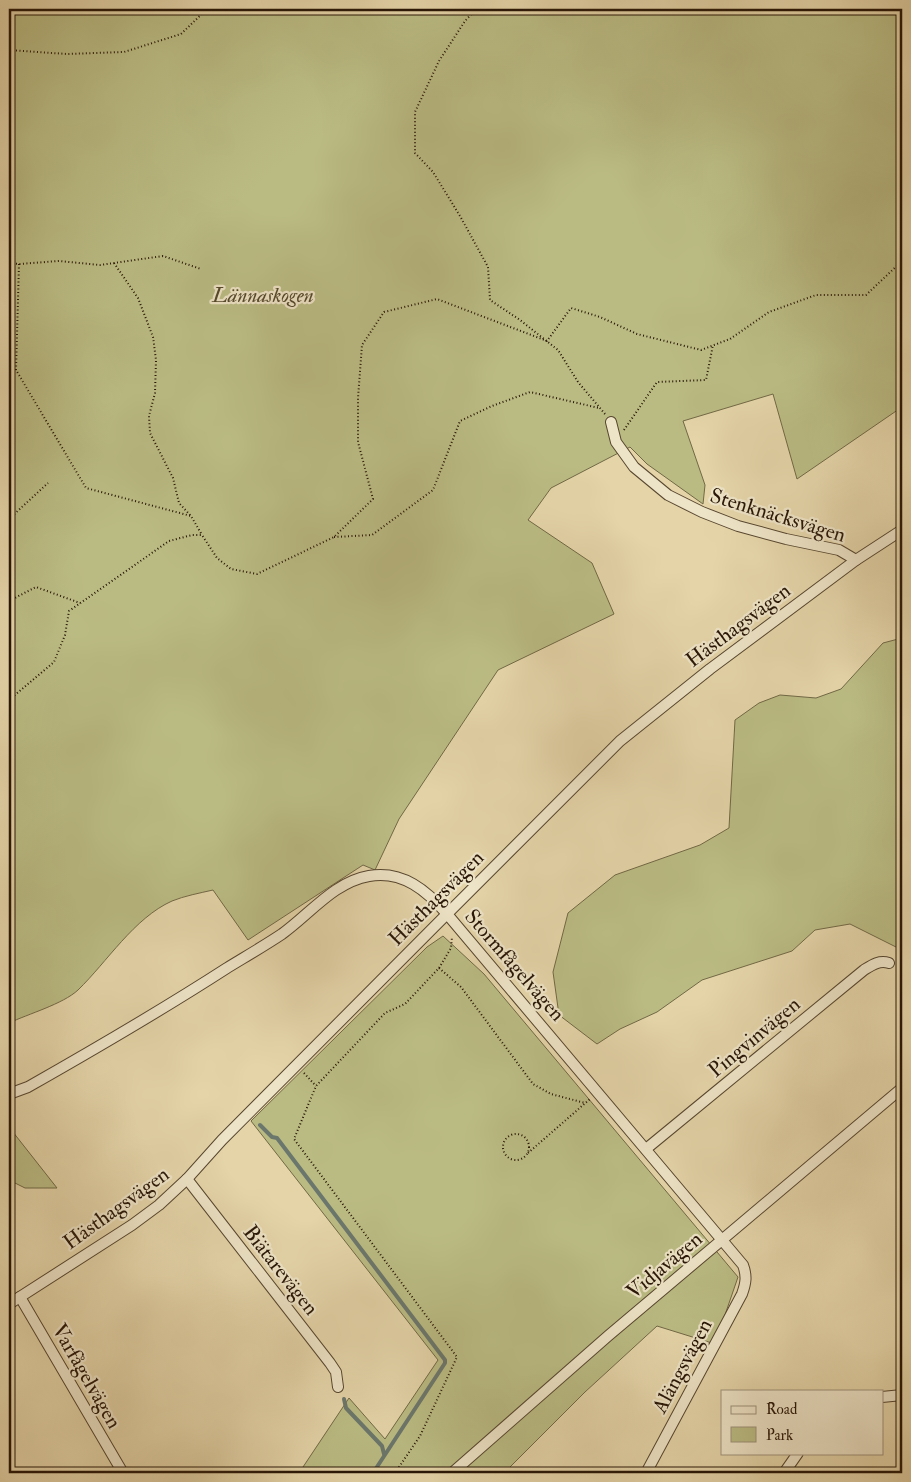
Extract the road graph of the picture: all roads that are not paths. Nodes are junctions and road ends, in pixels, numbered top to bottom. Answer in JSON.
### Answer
{"nodes":[{"id":1,"x":611,"y":422,"type":"road end"},
{"id":2,"x":902,"y":530,"type":"edge"},
{"id":3,"x":856,"y":560,"type":"junction"},
{"id":4,"x":447,"y":914,"type":"junction"},
{"id":5,"x":889,"y":963,"type":"dead end"},
{"id":6,"x":902,"y":1088,"type":"edge"},
{"id":7,"x":9,"y":1094,"type":"edge"},
{"id":8,"x":646,"y":1149,"type":"junction"},
{"id":9,"x":187,"y":1179,"type":"junction"},
{"id":10,"x":722,"y":1241,"type":"junction"},
{"id":11,"x":746,"y":1274,"type":"joint"},
{"id":12,"x":20,"y":1297,"type":"junction"},
{"id":13,"x":9,"y":1304,"type":"edge"},
{"id":14,"x":338,"y":1387,"type":"dead end"},
{"id":15,"x":902,"y":1394,"type":"edge"},
{"id":16,"x":884,"y":1397,"type":"edge"},
{"id":17,"x":797,"y":1454,"type":"edge"},
{"id":18,"x":123,"y":1473,"type":"edge"},
{"id":19,"x":452,"y":1473,"type":"edge"},
{"id":20,"x":646,"y":1473,"type":"edge"},
{"id":21,"x":784,"y":1473,"type":"edge"}],
"edges":[{"from":1,"to":3,"type":"street","name":"Stenknäcksvägen"},
{"from":2,"to":3,"type":"street","name":"Hästhagsvägen"},
{"from":3,"to":4,"type":"street","name":"Hästhagsvägen"},
{"from":4,"to":7,"type":"street","name":"Stormfågelvägen"},
{"from":4,"to":8,"type":"street","name":"Stormfågelvägen"},
{"from":4,"to":9,"type":"street","name":"Hästhagsvägen"},
{"from":5,"to":8,"type":"street","name":"Pingvinvägen"},
{"from":6,"to":10,"type":"street","name":"Vidjavägen"},
{"from":8,"to":10,"type":"street","name":"Stormfågelvägen"},
{"from":9,"to":12,"type":"street","name":"Hästhagsvägen"},
{"from":9,"to":14,"type":"street","name":"Biätarevägen"},
{"from":10,"to":11,"type":"street","name":"Stormfågelvägen"},
{"from":10,"to":19,"type":"street","name":"Vidjavägen"},
{"from":11,"to":20,"type":"street","name":"Alängsvägen"},
{"from":12,"to":13,"type":"street","name":"Hästhagsvägen"},
{"from":12,"to":18,"type":"street","name":"Varfågelvägen"},
{"from":15,"to":16,"type":"street"},
{"from":17,"to":21,"type":"street"}]}
